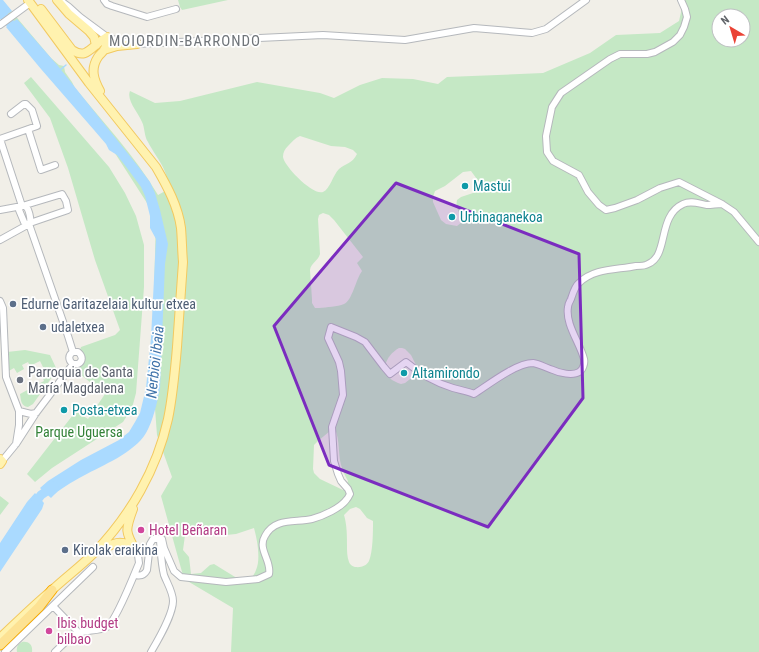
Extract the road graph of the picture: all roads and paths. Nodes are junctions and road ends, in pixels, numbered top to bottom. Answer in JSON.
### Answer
{"nodes":[{"id":1,"x":61,"y":0,"type":"edge"},
{"id":2,"x":104,"y":0,"type":"edge"},
{"id":3,"x":586,"y":0,"type":"edge"},
{"id":4,"x":681,"y":0,"type":"edge"},
{"id":5,"x":31,"y":1,"type":"edge"},
{"id":6,"x":176,"y":9,"type":"dead end"},
{"id":7,"x":0,"y":25,"type":"edge"},
{"id":8,"x":107,"y":37,"type":"junction"},
{"id":9,"x":137,"y":44,"type":"junction"},
{"id":10,"x":96,"y":45,"type":"junction"},
{"id":11,"x":104,"y":50,"type":"junction"},
{"id":12,"x":11,"y":114,"type":"dead end"},
{"id":13,"x":28,"y":129,"type":"junction"},
{"id":14,"x":125,"y":129,"type":"junction"},
{"id":15,"x":0,"y":139,"type":"edge"},
{"id":16,"x":55,"y":165,"type":"dead end"},
{"id":17,"x":722,"y":204,"type":"junction"},
{"id":18,"x":22,"y":206,"type":"junction"},
{"id":19,"x":0,"y":210,"type":"edge"},
{"id":20,"x":30,"y":223,"type":"junction"},
{"id":21,"x":0,"y":240,"type":"edge"},
{"id":22,"x":759,"y":242,"type":"edge"},
{"id":23,"x":0,"y":301,"type":"edge"},
{"id":24,"x":2,"y":339,"type":"edge"},
{"id":25,"x":73,"y":352,"type":"junction"},
{"id":26,"x":72,"y":364,"type":"junction"},
{"id":27,"x":19,"y":411,"type":"junction"},
{"id":28,"x":36,"y":413,"type":"junction"},
{"id":29,"x":20,"y":419,"type":"junction"},
{"id":30,"x":29,"y":423,"type":"junction"},
{"id":31,"x":16,"y":444,"type":"junction"},
{"id":32,"x":1,"y":462,"type":"edge"},
{"id":33,"x":138,"y":495,"type":"junction"},
{"id":34,"x":159,"y":539,"type":"junction"},
{"id":35,"x":136,"y":551,"type":"junction"},
{"id":36,"x":93,"y":553,"type":"junction"},
{"id":37,"x":93,"y":567,"type":"dead end"},
{"id":38,"x":134,"y":575,"type":"junction"},
{"id":39,"x":52,"y":590,"type":"junction"},
{"id":40,"x":53,"y":606,"type":"junction"},
{"id":41,"x":79,"y":633,"type":"junction"},
{"id":42,"x":0,"y":638,"type":"edge"},
{"id":43,"x":0,"y":646,"type":"edge"},
{"id":44,"x":5,"y":652,"type":"edge"},
{"id":45,"x":55,"y":652,"type":"edge"},
{"id":46,"x":150,"y":652,"type":"edge"}],
"edges":[{"from":1,"to":8,"type":"street"},
{"from":1,"to":10,"type":"main road"},
{"from":2,"to":6,"type":"street"},
{"from":3,"to":9,"type":"street"},
{"from":4,"to":17,"type":"street"},
{"from":5,"to":7,"type":"street"},
{"from":5,"to":10,"type":"main road"},
{"from":5,"to":14,"type":"main road"},
{"from":8,"to":9,"type":"street"},
{"from":8,"to":10,"type":"main road"},
{"from":8,"to":11,"type":"main road"},
{"from":9,"to":11,"type":"main road"},
{"from":11,"to":14,"type":"main road"},
{"from":12,"to":13,"type":"street"},
{"from":13,"to":15,"type":"street"},
{"from":13,"to":16,"type":"street"},
{"from":14,"to":33,"type":"main road"},
{"from":15,"to":18,"type":"street"},
{"from":17,"to":22,"type":"street"},
{"from":17,"to":34,"type":"street"},
{"from":18,"to":19,"type":"street"},
{"from":18,"to":20,"type":"street"},
{"from":18,"to":20,"type":"street"},
{"from":20,"to":21,"type":"street"},
{"from":20,"to":25,"type":"street"},
{"from":23,"to":24,"type":"street"},
{"from":24,"to":27,"type":"street"},
{"from":25,"to":26,"type":"street"},
{"from":25,"to":26,"type":"street"},
{"from":26,"to":28,"type":"street"},
{"from":27,"to":28,"type":"street"},
{"from":27,"to":29,"type":"street"},
{"from":28,"to":30,"type":"street"},
{"from":29,"to":30,"type":"street"},
{"from":29,"to":31,"type":"street"},
{"from":30,"to":31,"type":"street"},
{"from":31,"to":32,"type":"street"},
{"from":33,"to":35,"type":"main road"},
{"from":33,"to":36,"type":"main road"},
{"from":34,"to":38,"type":"street"},
{"from":34,"to":46,"type":"street"},
{"from":35,"to":36,"type":"main road"},
{"from":35,"to":38,"type":"street"},
{"from":36,"to":39,"type":"main road"},
{"from":37,"to":40,"type":"street"},
{"from":38,"to":41,"type":"street"},
{"from":39,"to":42,"type":"main road"},
{"from":39,"to":43,"type":"highway"},
{"from":40,"to":41,"type":"street"},
{"from":40,"to":44,"type":"street"},
{"from":41,"to":45,"type":"street"}]}
